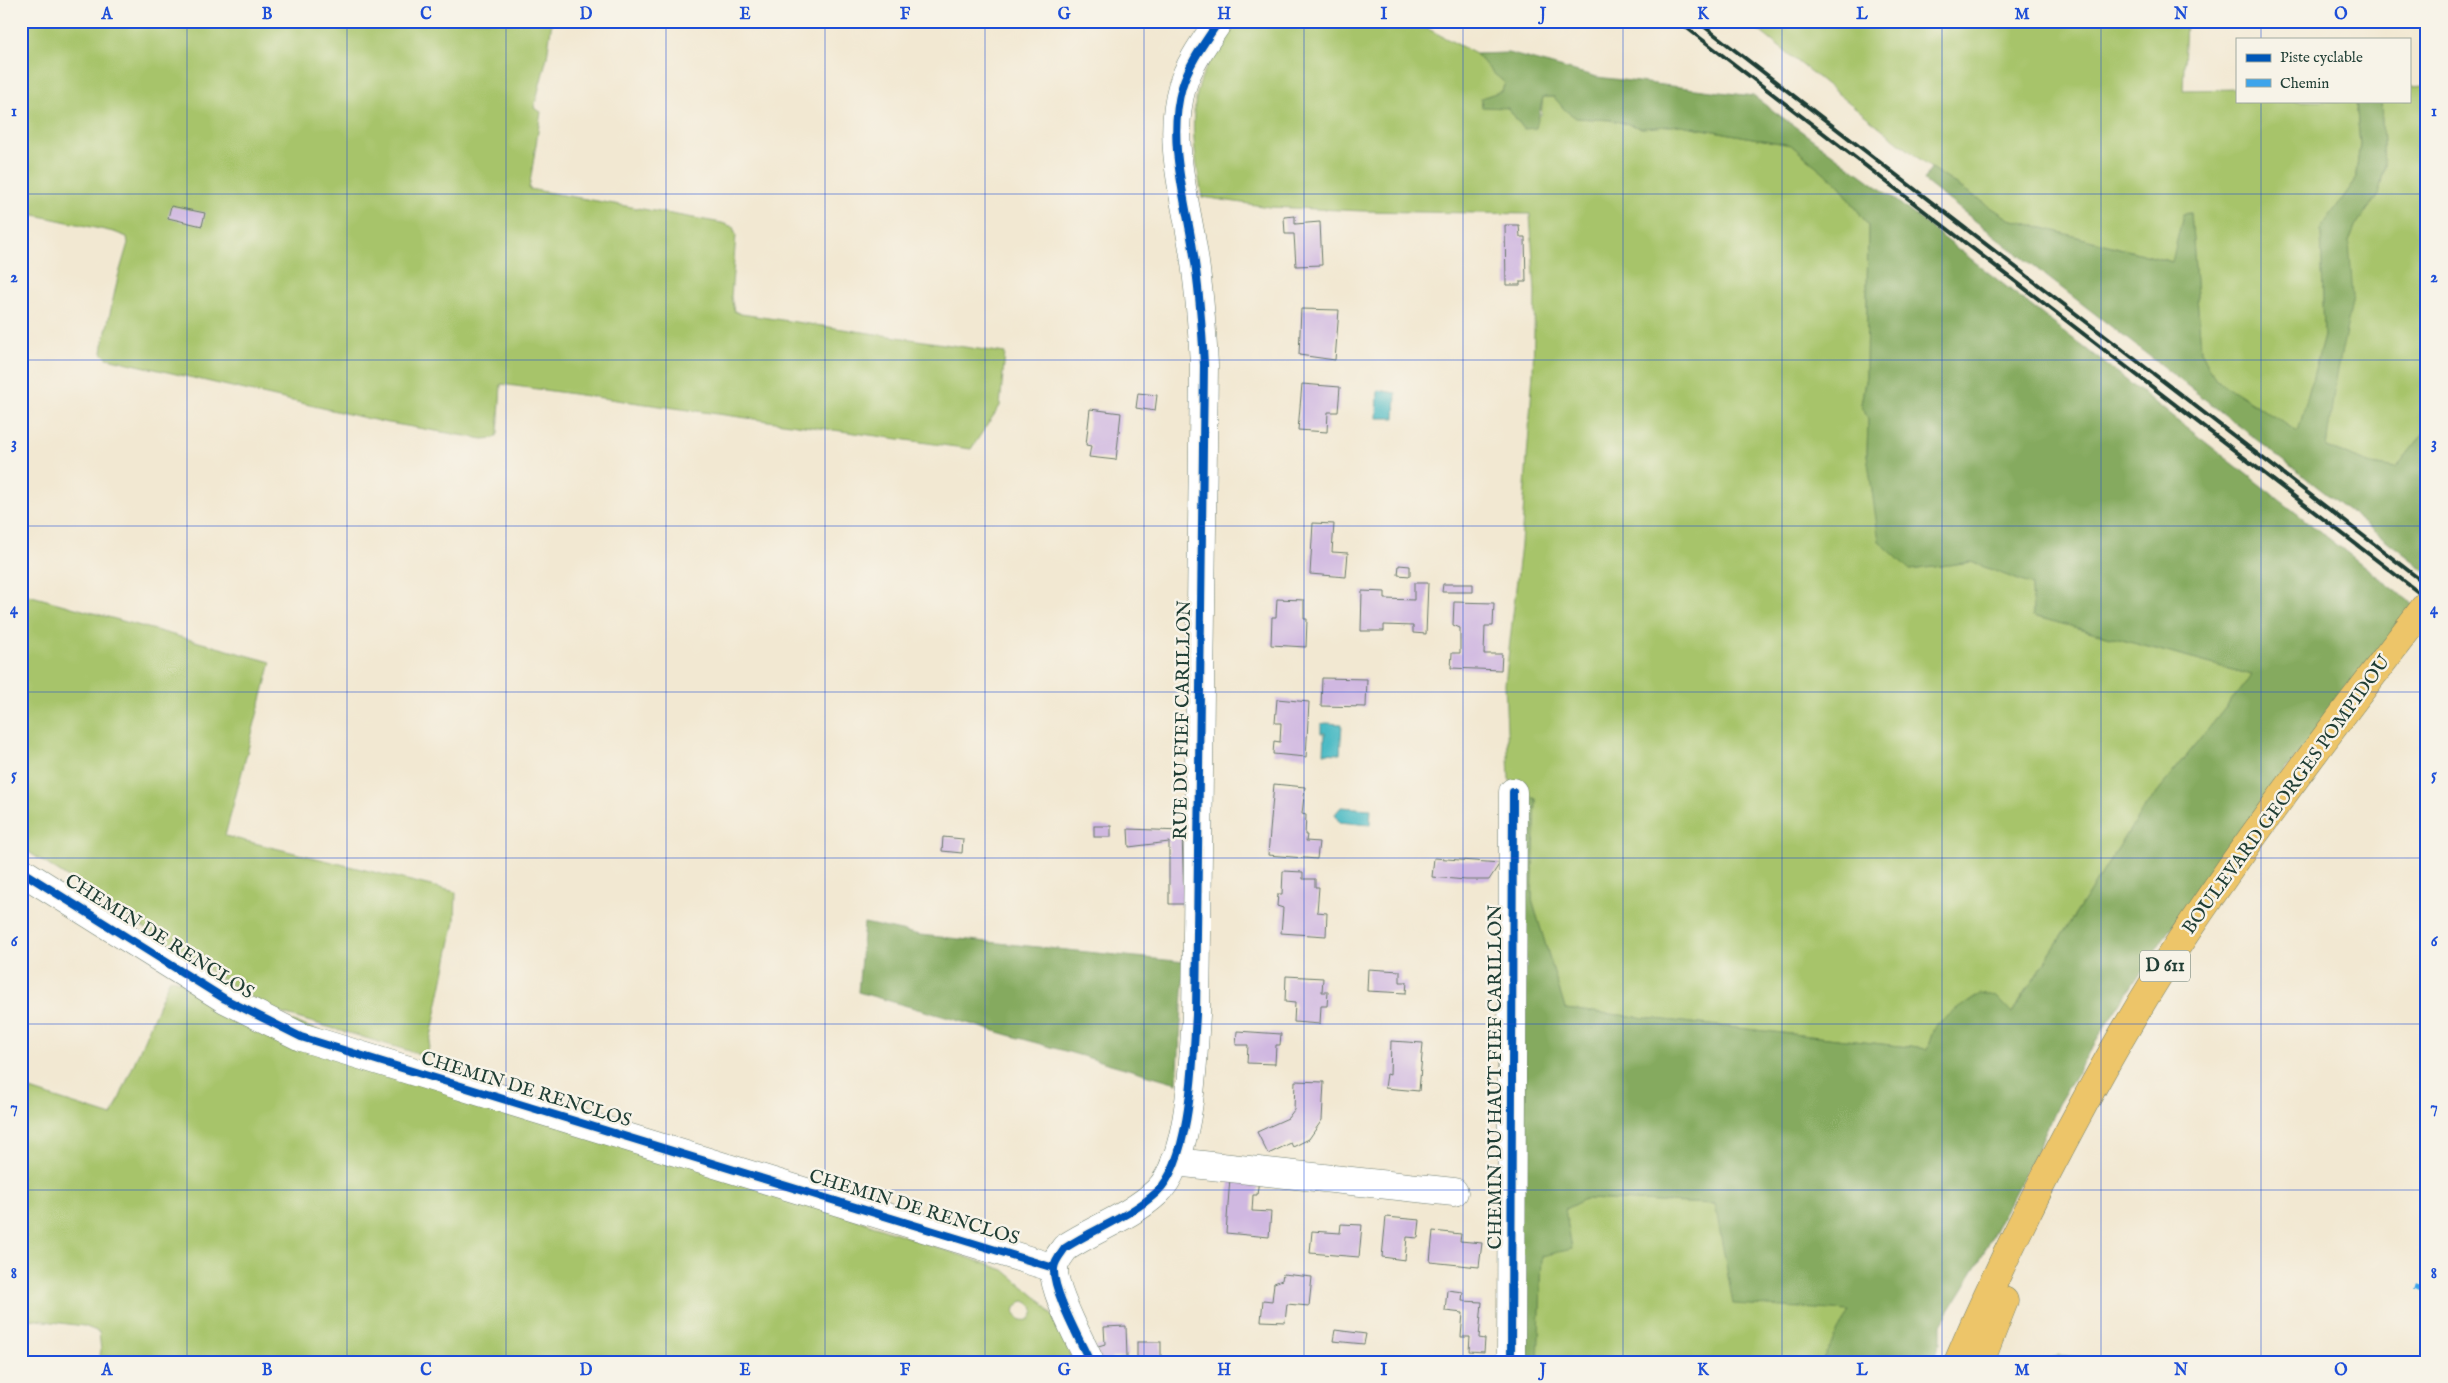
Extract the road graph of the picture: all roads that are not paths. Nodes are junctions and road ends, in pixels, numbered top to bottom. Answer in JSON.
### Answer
{"nodes":[{"id":1,"x":1219,"y":21,"type":"edge"},
{"id":2,"x":2427,"y":604,"type":"edge"},
{"id":3,"x":2427,"y":626,"type":"edge"},
{"id":4,"x":1513,"y":792,"type":"dead end"},
{"id":5,"x":21,"y":871,"type":"edge"},
{"id":6,"x":1175,"y":1162,"type":"junction"},
{"id":7,"x":1454,"y":1192,"type":"dead end"},
{"id":8,"x":2024,"y":1248,"type":"junction"},
{"id":9,"x":1054,"y":1268,"type":"junction"},
{"id":10,"x":1090,"y":1362,"type":"edge"},
{"id":11,"x":1511,"y":1362,"type":"edge"},
{"id":12,"x":1958,"y":1362,"type":"edge"},
{"id":13,"x":1975,"y":1362,"type":"edge"},
{"id":14,"x":1980,"y":1362,"type":"edge"}],
"edges":[{"from":1,"to":6,"type":"street","name":"RUE DU FIEF CARILLON"},
{"from":2,"to":12,"type":"main road","name":"BOULEVARD GEORGES POMPIDOU","number":"D 611"},
{"from":3,"to":8,"type":"main road","name":"BOULEVARD GEORGES POMPIDOU","number":"D 611"},
{"from":4,"to":11,"type":"street","name":"CHEMIN DU HAUT FIEF CARILLON"},
{"from":5,"to":9,"type":"street","name":"CHEMIN DE RENCLOS"},
{"from":6,"to":7,"type":"street"},
{"from":6,"to":9,"type":"street","name":"RUE DU FIEF CARILLON"},
{"from":8,"to":13,"type":"main road","name":"BOULEVARD GEORGES POMPIDOU","number":"D 611"},
{"from":8,"to":14,"type":"main road"},
{"from":9,"to":10,"type":"street"}]}
